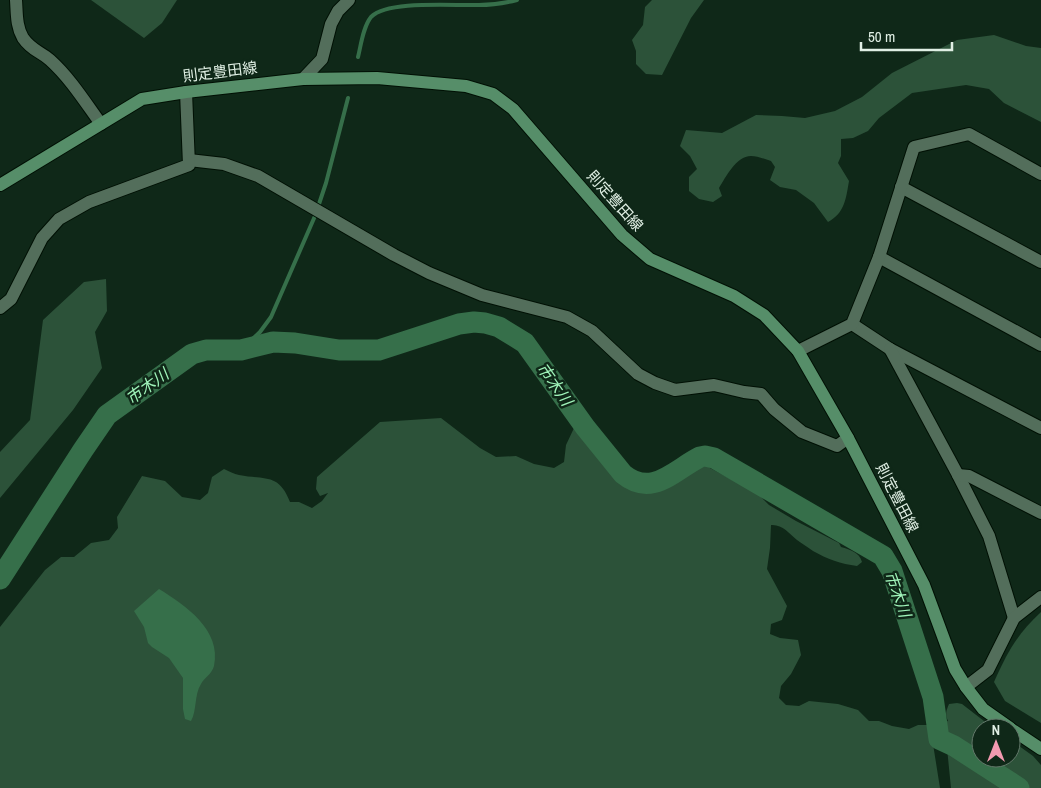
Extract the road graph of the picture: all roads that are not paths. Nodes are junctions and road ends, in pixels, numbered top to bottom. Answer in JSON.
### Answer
{"nodes":[{"id":1,"x":16,"y":0,"type":"edge"},
{"id":2,"x":349,"y":0,"type":"edge"},
{"id":3,"x":303,"y":79,"type":"junction"},
{"id":4,"x":186,"y":92,"type":"junction"},
{"id":5,"x":101,"y":124,"type":"junction"},
{"id":6,"x":189,"y":160,"type":"junction"},
{"id":7,"x":1041,"y":174,"type":"edge"},
{"id":8,"x":0,"y":185,"type":"edge"},
{"id":9,"x":901,"y":187,"type":"junction"},
{"id":10,"x":879,"y":257,"type":"junction"},
{"id":11,"x":1041,"y":262,"type":"edge"},
{"id":12,"x":0,"y":308,"type":"edge"},
{"id":13,"x":852,"y":324,"type":"junction"},
{"id":14,"x":1041,"y":345,"type":"edge"},
{"id":15,"x":890,"y":349,"type":"junction"},
{"id":16,"x":798,"y":351,"type":"junction"},
{"id":17,"x":1041,"y":428,"type":"edge"},
{"id":18,"x":848,"y":438,"type":"junction"},
{"id":19,"x":958,"y":475,"type":"junction"},
{"id":20,"x":1041,"y":513,"type":"edge"},
{"id":21,"x":1041,"y":596,"type":"edge"},
{"id":22,"x":1014,"y":618,"type":"junction"},
{"id":23,"x":966,"y":687,"type":"junction"},
{"id":24,"x":995,"y":718,"type":"edge"},
{"id":25,"x":1021,"y":735,"type":"edge"},
{"id":26,"x":1041,"y":749,"type":"edge"}],
"edges":[{"from":1,"to":5,"type":"street"},
{"from":2,"to":3,"type":"street"},
{"from":3,"to":4,"type":"main road","name":"則定豊田線"},
{"from":3,"to":16,"type":"main road","name":"則定豊田線"},
{"from":4,"to":5,"type":"main road","name":"則定豊田線"},
{"from":4,"to":6,"type":"street"},
{"from":5,"to":8,"type":"main road","name":"則定豊田線"},
{"from":6,"to":12,"type":"street"},
{"from":6,"to":18,"type":"street"},
{"from":7,"to":9,"type":"street"},
{"from":9,"to":10,"type":"street"},
{"from":9,"to":11,"type":"street"},
{"from":10,"to":13,"type":"street"},
{"from":10,"to":14,"type":"street"},
{"from":13,"to":15,"type":"street"},
{"from":13,"to":16,"type":"street"},
{"from":15,"to":17,"type":"street"},
{"from":15,"to":19,"type":"street"},
{"from":16,"to":18,"type":"main road","name":"則定豊田線"},
{"from":18,"to":23,"type":"main road","name":"則定豊田線"},
{"from":19,"to":20,"type":"street"},
{"from":19,"to":22,"type":"street"},
{"from":21,"to":22,"type":"street"},
{"from":22,"to":23,"type":"street"},
{"from":23,"to":24,"type":"main road","name":"則定豊田線"},
{"from":25,"to":26,"type":"main road","name":"則定豊田線"}]}
